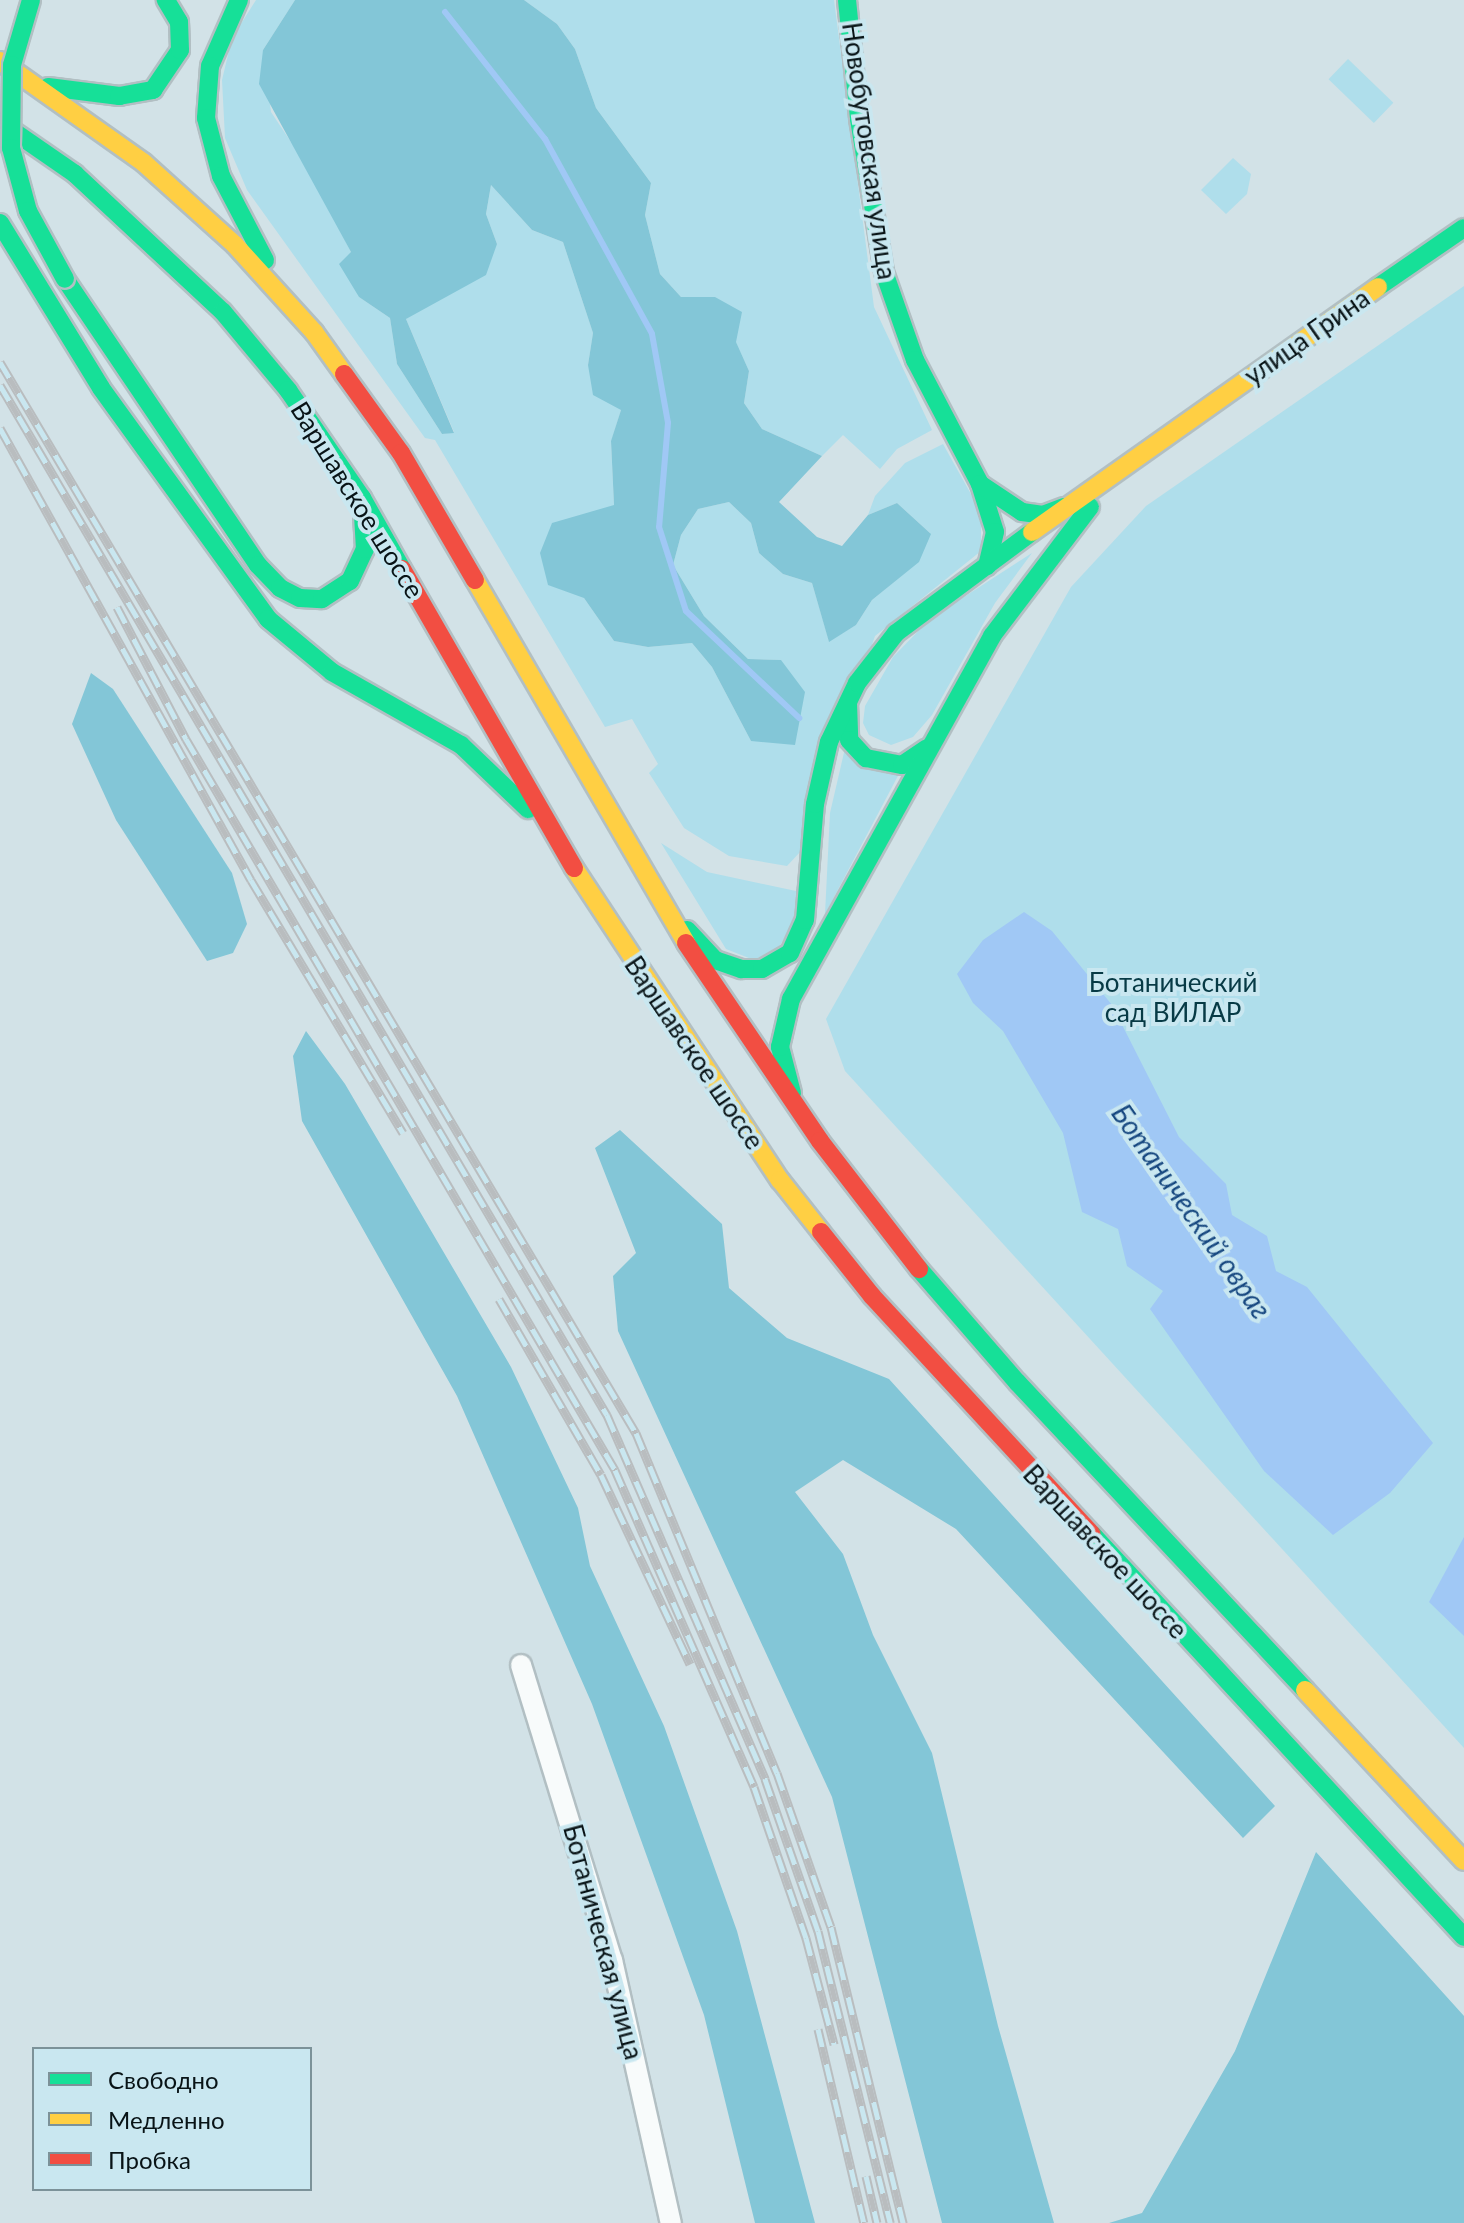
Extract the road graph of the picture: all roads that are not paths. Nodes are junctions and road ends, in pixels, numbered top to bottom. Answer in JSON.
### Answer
{"nodes":[{"id":1,"x":31,"y":0,"type":"edge"},
{"id":2,"x":166,"y":0,"type":"edge"},
{"id":3,"x":239,"y":0,"type":"edge"},
{"id":4,"x":847,"y":0,"type":"edge"},
{"id":5,"x":0,"y":61,"type":"edge"},
{"id":6,"x":41,"y":86,"type":"junction"},
{"id":7,"x":0,"y":122,"type":"edge"},
{"id":8,"x":0,"y":223,"type":"edge"},
{"id":9,"x":1464,"y":228,"type":"edge"},
{"id":10,"x":298,"y":314,"type":"junction"},
{"id":11,"x":1150,"y":445,"type":"junction"},
{"id":12,"x":980,"y":484,"type":"junction"},
{"id":13,"x":362,"y":498,"type":"junction"},
{"id":14,"x":1070,"y":505,"type":"junction"},
{"id":15,"x":989,"y":510,"type":"junction"},
{"id":16,"x":1071,"y":528,"type":"junction"},
{"id":17,"x":1026,"y":538,"type":"junction"},
{"id":18,"x":987,"y":566,"type":"junction"},
{"id":19,"x":857,"y":683,"type":"junction"},
{"id":20,"x":927,"y":748,"type":"junction"},
{"id":21,"x":558,"y":845,"type":"junction"},
{"id":22,"x":638,"y":862,"type":"junction"},
{"id":23,"x":820,"y":1141,"type":"junction"},
{"id":24,"x":521,"y":1665,"type":"dead end"},
{"id":25,"x":1464,"y":1861,"type":"edge"},
{"id":26,"x":1464,"y":1937,"type":"edge"},
{"id":27,"x":671,"y":2223,"type":"edge"}],
"edges":[{"from":1,"to":13,"type":"main road","bridge":true},
{"from":2,"to":6,"type":"main road"},
{"from":3,"to":10,"type":"main road"},
{"from":4,"to":12,"type":"main road","name":"Новобутовская улица"},
{"from":5,"to":6,"type":"main road","name":"Варшавское шоссе"},
{"from":6,"to":10,"type":"main road","name":"Варшавское шоссе"},
{"from":7,"to":13,"type":"main road","name":"Варшавское шоссе"},
{"from":8,"to":21,"type":"main road"},
{"from":9,"to":11,"type":"main road","name":"улица Грина"},
{"from":10,"to":22,"type":"main road","name":"Варшавское шоссе"},
{"from":11,"to":14,"type":"main road","name":"улица Грина"},
{"from":11,"to":16,"type":"main road","name":"улица Грина"},
{"from":12,"to":14,"type":"main road"},
{"from":12,"to":15,"type":"main road","name":"Новобутовская улица"},
{"from":13,"to":21,"type":"main road","name":"Варшавское шоссе"},
{"from":14,"to":17,"type":"main road","name":"улица Грина"},
{"from":15,"to":17,"type":"main road"},
{"from":15,"to":18,"type":"main road","name":"Новобутовская улица"},
{"from":16,"to":17,"type":"main road"},
{"from":16,"to":20,"type":"main road","name":"улица Грина"},
{"from":17,"to":18,"type":"main road","name":"улица Грина"},
{"from":18,"to":19,"type":"main road","name":"улица Грина"},
{"from":19,"to":20,"type":"main road"},
{"from":19,"to":22,"type":"main road"},
{"from":20,"to":23,"type":"main road","name":"улица Грина"},
{"from":21,"to":26,"type":"main road","name":"Варшавское шоссе"},
{"from":22,"to":23,"type":"main road","name":"Варшавское шоссе"},
{"from":23,"to":25,"type":"main road","name":"Варшавское шоссе"},
{"from":24,"to":27,"type":"street","name":"Ботаническая улица"}]}
